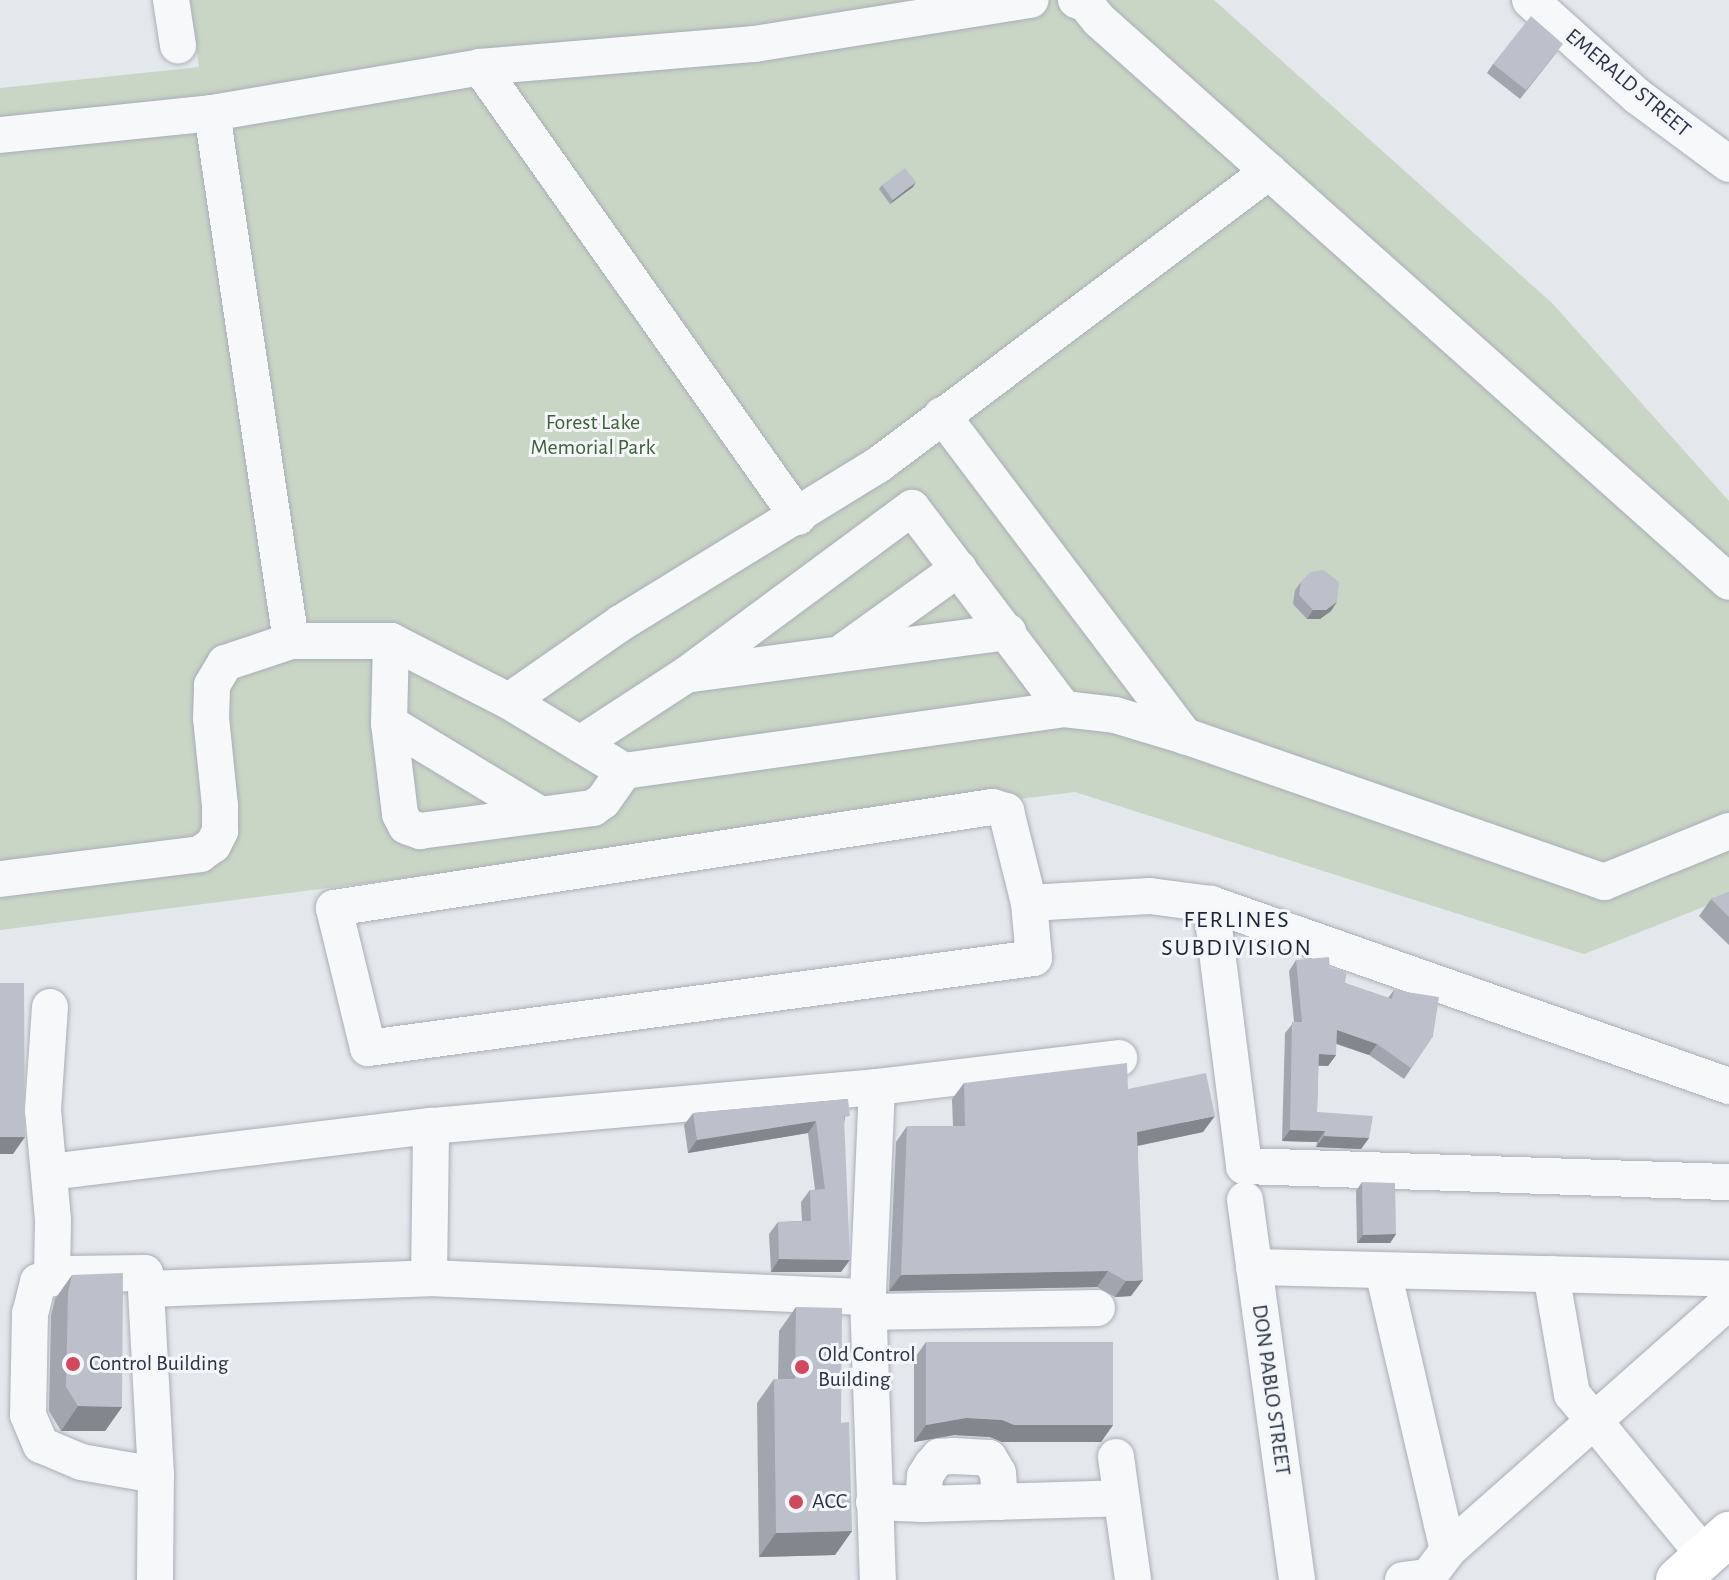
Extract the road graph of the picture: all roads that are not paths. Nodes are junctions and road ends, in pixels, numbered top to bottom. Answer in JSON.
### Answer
{"nodes":[{"id":1,"x":171,"y":0,"type":"edge"},
{"id":2,"x":1031,"y":0,"type":"edge"},
{"id":3,"x":1076,"y":0,"type":"edge"},
{"id":4,"x":1530,"y":0,"type":"edge"},
{"id":5,"x":178,"y":45,"type":"dead end"},
{"id":6,"x":480,"y":67,"type":"junction"},
{"id":7,"x":212,"y":113,"type":"junction"},
{"id":8,"x":0,"y":135,"type":"edge"},
{"id":9,"x":1729,"y":164,"type":"edge"},
{"id":10,"x":1269,"y":171,"type":"junction"},
{"id":11,"x":942,"y":415,"type":"junction"},
{"id":12,"x":878,"y":465,"type":"junction"},
{"id":13,"x":912,"y":508,"type":"junction"},
{"id":14,"x":798,"y":517,"type":"junction"},
{"id":15,"x":959,"y":568,"type":"junction"},
{"id":16,"x":1729,"y":582,"type":"edge"},
{"id":17,"x":1008,"y":632,"type":"junction"},
{"id":18,"x":291,"y":641,"type":"junction"},
{"id":19,"x":391,"y":641,"type":"junction"},
{"id":20,"x":840,"y":654,"type":"junction"},
{"id":21,"x":686,"y":675,"type":"junction"},
{"id":22,"x":509,"y":701,"type":"junction"},
{"id":23,"x":1064,"y":709,"type":"junction"},
{"id":24,"x":389,"y":723,"type":"junction"},
{"id":25,"x":1185,"y":736,"type":"junction"},
{"id":26,"x":580,"y":744,"type":"junction"},
{"id":27,"x":624,"y":771,"type":"junction"},
{"id":28,"x":539,"y":814,"type":"junction"},
{"id":29,"x":1729,"y":831,"type":"edge"},
{"id":30,"x":0,"y":879,"type":"edge"},
{"id":31,"x":1029,"y":903,"type":"junction"},
{"id":32,"x":1211,"y":904,"type":"junction"},
{"id":33,"x":50,"y":1007,"type":"dead end"},
{"id":34,"x":1119,"y":1058,"type":"dead end"},
{"id":35,"x":1729,"y":1086,"type":"edge"},
{"id":36,"x":877,"y":1087,"type":"junction"},
{"id":37,"x":431,"y":1126,"type":"junction"},
{"id":38,"x":50,"y":1172,"type":"junction"},
{"id":39,"x":1729,"y":1182,"type":"edge"},
{"id":40,"x":1245,"y":1200,"type":"dead end"},
{"id":41,"x":1254,"y":1267,"type":"junction"},
{"id":42,"x":1383,"y":1271,"type":"junction"},
{"id":43,"x":1551,"y":1274,"type":"junction"},
{"id":44,"x":52,"y":1278,"type":"junction"},
{"id":45,"x":429,"y":1278,"type":"junction"},
{"id":46,"x":1729,"y":1279,"type":"edge"},
{"id":47,"x":149,"y":1289,"type":"junction"},
{"id":48,"x":1729,"y":1301,"type":"edge"},
{"id":49,"x":868,"y":1305,"type":"junction"},
{"id":50,"x":1097,"y":1308,"type":"dead end"},
{"id":51,"x":1595,"y":1420,"type":"junction"},
{"id":52,"x":1116,"y":1457,"type":"dead end"},
{"id":53,"x":156,"y":1475,"type":"junction"},
{"id":54,"x":1120,"y":1498,"type":"junction"},
{"id":55,"x":874,"y":1502,"type":"junction"},
{"id":56,"x":1000,"y":1502,"type":"junction"},
{"id":57,"x":923,"y":1504,"type":"junction"},
{"id":58,"x":1704,"y":1557,"type":"edge"},
{"id":59,"x":1427,"y":1572,"type":"edge"},
{"id":60,"x":155,"y":1580,"type":"edge"},
{"id":61,"x":878,"y":1580,"type":"edge"},
{"id":62,"x":1133,"y":1580,"type":"edge"},
{"id":63,"x":1297,"y":1580,"type":"edge"}],
"edges":[{"from":1,"to":5,"type":"street"},
{"from":2,"to":6,"type":"street"},
{"from":3,"to":10,"type":"street"},
{"from":4,"to":9,"type":"street","name":"EMERALD STREET"},
{"from":6,"to":7,"type":"street"},
{"from":6,"to":14,"type":"street"},
{"from":7,"to":8,"type":"street"},
{"from":7,"to":18,"type":"street"},
{"from":10,"to":11,"type":"street"},
{"from":10,"to":16,"type":"street"},
{"from":11,"to":12,"type":"street"},
{"from":11,"to":25,"type":"street"},
{"from":12,"to":13,"type":"street"},
{"from":12,"to":14,"type":"street"},
{"from":13,"to":15,"type":"street"},
{"from":13,"to":21,"type":"street"},
{"from":14,"to":22,"type":"street"},
{"from":15,"to":17,"type":"street"},
{"from":15,"to":20,"type":"street"},
{"from":17,"to":20,"type":"street"},
{"from":17,"to":23,"type":"street"},
{"from":18,"to":19,"type":"street"},
{"from":18,"to":30,"type":"street"},
{"from":19,"to":22,"type":"street"},
{"from":19,"to":24,"type":"street"},
{"from":20,"to":21,"type":"street"},
{"from":21,"to":26,"type":"street"},
{"from":22,"to":26,"type":"street"},
{"from":23,"to":25,"type":"street"},
{"from":23,"to":27,"type":"street"},
{"from":24,"to":28,"type":"street"},
{"from":24,"to":28,"type":"street"},
{"from":25,"to":29,"type":"street"},
{"from":26,"to":27,"type":"street"},
{"from":27,"to":28,"type":"street"},
{"from":31,"to":31,"type":"street"},
{"from":31,"to":32,"type":"street"},
{"from":32,"to":35,"type":"street"},
{"from":32,"to":39,"type":"street"},
{"from":33,"to":38,"type":"street"},
{"from":34,"to":36,"type":"street"},
{"from":36,"to":37,"type":"street"},
{"from":36,"to":49,"type":"street"},
{"from":37,"to":38,"type":"street"},
{"from":37,"to":45,"type":"street"},
{"from":38,"to":44,"type":"street"},
{"from":40,"to":41,"type":"street","name":"DON PABLO STREET"},
{"from":41,"to":42,"type":"street"},
{"from":41,"to":63,"type":"street","name":"DON PABLO STREET"},
{"from":42,"to":43,"type":"street"},
{"from":42,"to":59,"type":"street"},
{"from":43,"to":46,"type":"street"},
{"from":43,"to":51,"type":"street"},
{"from":44,"to":47,"type":"street"},
{"from":44,"to":53,"type":"street"},
{"from":45,"to":47,"type":"street"},
{"from":45,"to":49,"type":"street"},
{"from":47,"to":53,"type":"street"},
{"from":48,"to":51,"type":"street"},
{"from":49,"to":50,"type":"street"},
{"from":49,"to":55,"type":"street"},
{"from":51,"to":58,"type":"street"},
{"from":51,"to":59,"type":"street"},
{"from":52,"to":54,"type":"street"},
{"from":53,"to":60,"type":"street"},
{"from":54,"to":56,"type":"street"},
{"from":54,"to":62,"type":"street"},
{"from":55,"to":57,"type":"street"},
{"from":55,"to":61,"type":"street"},
{"from":56,"to":57,"type":"street"},
{"from":56,"to":57,"type":"street"}]}
